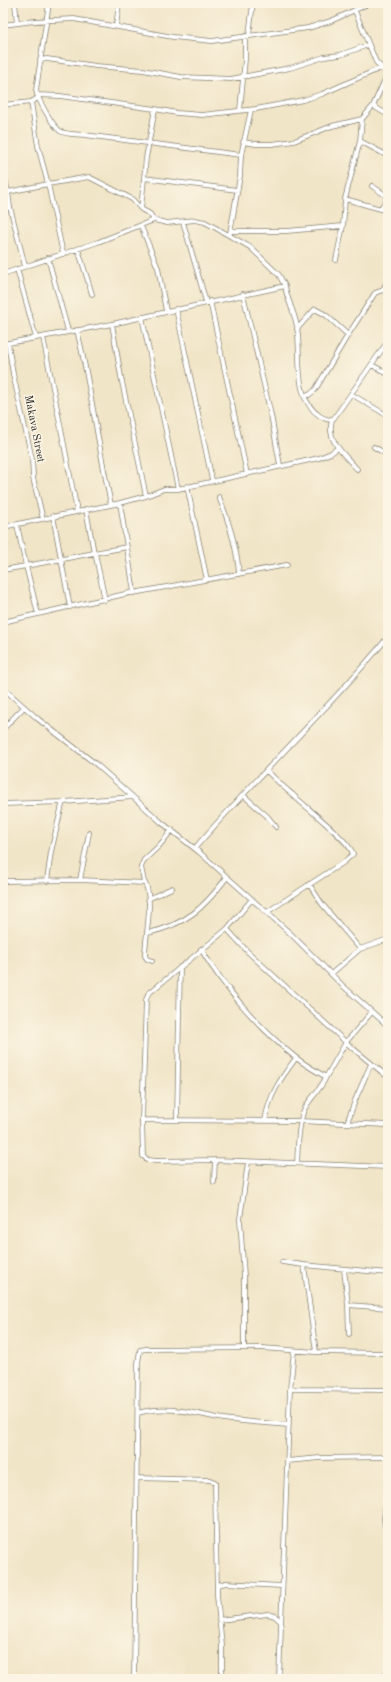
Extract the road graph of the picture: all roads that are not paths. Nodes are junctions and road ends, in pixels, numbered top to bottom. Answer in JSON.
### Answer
{"nodes":[{"id":1,"x":15,"y":3,"type":"edge"},
{"id":2,"x":49,"y":3,"type":"edge"},
{"id":3,"x":119,"y":3,"type":"edge"},
{"id":4,"x":252,"y":3,"type":"edge"},
{"id":5,"x":370,"y":3,"type":"edge"},
{"id":6,"x":355,"y":11,"type":"junction"},
{"id":7,"x":47,"y":20,"type":"junction"},
{"id":8,"x":17,"y":23,"type":"junction"},
{"id":9,"x":3,"y":25,"type":"edge"},
{"id":10,"x":116,"y":26,"type":"junction"},
{"id":11,"x":247,"y":35,"type":"junction"},
{"id":12,"x":368,"y":45,"type":"junction"},
{"id":13,"x":40,"y":60,"type":"junction"},
{"id":14,"x":381,"y":68,"type":"junction"},
{"id":15,"x":388,"y":73,"type":"edge"},
{"id":16,"x":244,"y":75,"type":"junction"},
{"id":17,"x":37,"y":97,"type":"junction"},
{"id":18,"x":31,"y":102,"type":"junction"},
{"id":19,"x":3,"y":105,"type":"edge"},
{"id":20,"x":373,"y":106,"type":"junction"},
{"id":21,"x":155,"y":109,"type":"junction"},
{"id":22,"x":240,"y":110,"type":"junction"},
{"id":23,"x":251,"y":110,"type":"junction"},
{"id":24,"x":388,"y":115,"type":"edge"},
{"id":25,"x":362,"y":120,"type":"junction"},
{"id":26,"x":360,"y":141,"type":"junction"},
{"id":27,"x":244,"y":142,"type":"junction"},
{"id":28,"x":149,"y":144,"type":"junction"},
{"id":29,"x":241,"y":155,"type":"junction"},
{"id":30,"x":388,"y":156,"type":"edge"},
{"id":31,"x":3,"y":169,"type":"edge"},
{"id":32,"x":144,"y":178,"type":"junction"},
{"id":33,"x":48,"y":184,"type":"junction"},
{"id":34,"x":372,"y":186,"type":"dead end"},
{"id":35,"x":237,"y":190,"type":"junction"},
{"id":36,"x":8,"y":192,"type":"junction"},
{"id":37,"x":388,"y":197,"type":"edge"},
{"id":38,"x":345,"y":199,"type":"junction"},
{"id":39,"x":10,"y":207,"type":"junction"},
{"id":40,"x":381,"y":208,"type":"junction"},
{"id":41,"x":3,"y":210,"type":"edge"},
{"id":42,"x":141,"y":210,"type":"junction"},
{"id":43,"x":388,"y":211,"type":"edge"},
{"id":44,"x":154,"y":220,"type":"junction"},
{"id":45,"x":183,"y":222,"type":"junction"},
{"id":46,"x":141,"y":226,"type":"junction"},
{"id":47,"x":343,"y":226,"type":"junction"},
{"id":48,"x":230,"y":233,"type":"junction"},
{"id":49,"x":78,"y":248,"type":"junction"},
{"id":50,"x":63,"y":254,"type":"junction"},
{"id":51,"x":48,"y":258,"type":"junction"},
{"id":52,"x":336,"y":260,"type":"dead end"},
{"id":53,"x":25,"y":266,"type":"junction"},
{"id":54,"x":17,"y":269,"type":"junction"},
{"id":55,"x":3,"y":274,"type":"edge"},
{"id":56,"x":388,"y":279,"type":"edge"},
{"id":57,"x":285,"y":286,"type":"junction"},
{"id":58,"x":383,"y":290,"type":"junction"},
{"id":59,"x":388,"y":292,"type":"edge"},
{"id":60,"x":92,"y":294,"type":"dead end"},
{"id":61,"x":243,"y":294,"type":"junction"},
{"id":62,"x":208,"y":302,"type":"junction"},
{"id":63,"x":176,"y":309,"type":"junction"},
{"id":64,"x":166,"y":311,"type":"junction"},
{"id":65,"x":142,"y":317,"type":"junction"},
{"id":66,"x":112,"y":324,"type":"junction"},
{"id":67,"x":297,"y":329,"type":"junction"},
{"id":68,"x":77,"y":330,"type":"junction"},
{"id":69,"x":68,"y":331,"type":"junction"},
{"id":70,"x":348,"y":335,"type":"junction"},
{"id":71,"x":43,"y":336,"type":"junction"},
{"id":72,"x":36,"y":338,"type":"junction"},
{"id":73,"x":388,"y":341,"type":"edge"},
{"id":74,"x":8,"y":343,"type":"junction"},
{"id":75,"x":3,"y":344,"type":"edge"},
{"id":76,"x":372,"y":365,"type":"junction"},
{"id":77,"x":388,"y":374,"type":"edge"},
{"id":78,"x":351,"y":394,"type":"junction"},
{"id":79,"x":304,"y":395,"type":"junction"},
{"id":80,"x":388,"y":416,"type":"edge"},
{"id":81,"x":332,"y":420,"type":"junction"},
{"id":82,"x":374,"y":447,"type":"dead end"},
{"id":83,"x":338,"y":448,"type":"junction"},
{"id":84,"x":388,"y":455,"type":"edge"},
{"id":85,"x":280,"y":466,"type":"junction"},
{"id":86,"x":357,"y":469,"type":"dead end"},
{"id":87,"x":247,"y":474,"type":"junction"},
{"id":88,"x":212,"y":480,"type":"junction"},
{"id":89,"x":188,"y":486,"type":"junction"},
{"id":90,"x":178,"y":489,"type":"junction"},
{"id":91,"x":146,"y":496,"type":"junction"},
{"id":92,"x":219,"y":497,"type":"dead end"},
{"id":93,"x":120,"y":503,"type":"junction"},
{"id":94,"x":111,"y":504,"type":"junction"},
{"id":95,"x":86,"y":509,"type":"junction"},
{"id":96,"x":77,"y":511,"type":"junction"},
{"id":97,"x":53,"y":516,"type":"junction"},
{"id":98,"x":43,"y":518,"type":"junction"},
{"id":99,"x":17,"y":524,"type":"junction"},
{"id":100,"x":3,"y":527,"type":"edge"},
{"id":101,"x":127,"y":547,"type":"junction"},
{"id":102,"x":95,"y":553,"type":"junction"},
{"id":103,"x":60,"y":560,"type":"junction"},
{"id":104,"x":287,"y":565,"type":"dead end"},
{"id":105,"x":26,"y":566,"type":"junction"},
{"id":106,"x":3,"y":570,"type":"edge"},
{"id":107,"x":239,"y":574,"type":"junction"},
{"id":108,"x":207,"y":580,"type":"junction"},
{"id":109,"x":133,"y":593,"type":"junction"},
{"id":110,"x":105,"y":600,"type":"junction"},
{"id":111,"x":70,"y":607,"type":"junction"},
{"id":112,"x":38,"y":614,"type":"junction"},
{"id":113,"x":3,"y":622,"type":"edge"},
{"id":114,"x":388,"y":637,"type":"edge"},
{"id":115,"x":3,"y":688,"type":"edge"},
{"id":116,"x":24,"y":707,"type":"junction"},
{"id":117,"x":3,"y":729,"type":"edge"},
{"id":118,"x":267,"y":771,"type":"junction"},
{"id":119,"x":243,"y":795,"type":"junction"},
{"id":120,"x":133,"y":797,"type":"junction"},
{"id":121,"x":64,"y":802,"type":"junction"},
{"id":122,"x":3,"y":804,"type":"edge"},
{"id":123,"x":276,"y":827,"type":"dead end"},
{"id":124,"x":172,"y":830,"type":"junction"},
{"id":125,"x":89,"y":833,"type":"dead end"},
{"id":126,"x":195,"y":848,"type":"junction"},
{"id":127,"x":227,"y":877,"type":"junction"},
{"id":128,"x":80,"y":880,"type":"junction"},
{"id":129,"x":3,"y":881,"type":"edge"},
{"id":130,"x":47,"y":881,"type":"junction"},
{"id":131,"x":144,"y":882,"type":"junction"},
{"id":132,"x":309,"y":884,"type":"junction"},
{"id":133,"x":172,"y":888,"type":"dead end"},
{"id":134,"x":148,"y":899,"type":"junction"},
{"id":135,"x":252,"y":899,"type":"junction"},
{"id":136,"x":267,"y":912,"type":"junction"},
{"id":137,"x":227,"y":929,"type":"junction"},
{"id":138,"x":148,"y":933,"type":"junction"},
{"id":139,"x":388,"y":939,"type":"edge"},
{"id":140,"x":360,"y":949,"type":"junction"},
{"id":141,"x":201,"y":950,"type":"junction"},
{"id":142,"x":152,"y":960,"type":"dead end"},
{"id":143,"x":180,"y":967,"type":"junction"},
{"id":144,"x":331,"y":974,"type":"junction"},
{"id":145,"x":372,"y":1012,"type":"junction"},
{"id":146,"x":388,"y":1026,"type":"edge"},
{"id":147,"x":346,"y":1042,"type":"junction"},
{"id":148,"x":296,"y":1058,"type":"junction"},
{"id":149,"x":371,"y":1064,"type":"junction"},
{"id":150,"x":326,"y":1077,"type":"junction"},
{"id":151,"x":388,"y":1077,"type":"edge"},
{"id":152,"x":177,"y":1119,"type":"junction"},
{"id":153,"x":142,"y":1120,"type":"junction"},
{"id":154,"x":265,"y":1121,"type":"junction"},
{"id":155,"x":300,"y":1121,"type":"junction"},
{"id":156,"x":347,"y":1123,"type":"junction"},
{"id":157,"x":388,"y":1125,"type":"edge"},
{"id":158,"x":215,"y":1160,"type":"junction"},
{"id":159,"x":248,"y":1162,"type":"junction"},
{"id":160,"x":297,"y":1163,"type":"junction"},
{"id":161,"x":388,"y":1167,"type":"edge"},
{"id":162,"x":214,"y":1182,"type":"dead end"},
{"id":163,"x":282,"y":1262,"type":"dead end"},
{"id":164,"x":304,"y":1265,"type":"junction"},
{"id":165,"x":344,"y":1269,"type":"junction"},
{"id":166,"x":388,"y":1273,"type":"edge"},
{"id":167,"x":348,"y":1305,"type":"junction"},
{"id":168,"x":388,"y":1308,"type":"edge"},
{"id":169,"x":349,"y":1334,"type":"dead end"},
{"id":170,"x":244,"y":1347,"type":"junction"},
{"id":171,"x":294,"y":1351,"type":"junction"},
{"id":172,"x":316,"y":1352,"type":"junction"},
{"id":173,"x":388,"y":1352,"type":"edge"},
{"id":174,"x":290,"y":1389,"type":"junction"},
{"id":175,"x":388,"y":1390,"type":"edge"},
{"id":176,"x":138,"y":1413,"type":"junction"},
{"id":177,"x":289,"y":1425,"type":"junction"},
{"id":178,"x":388,"y":1457,"type":"edge"},
{"id":179,"x":287,"y":1461,"type":"junction"},
{"id":180,"x":138,"y":1478,"type":"junction"},
{"id":181,"x":388,"y":1486,"type":"edge"},
{"id":182,"x":388,"y":1527,"type":"edge"},
{"id":183,"x":217,"y":1585,"type":"junction"},
{"id":184,"x":281,"y":1586,"type":"junction"},
{"id":185,"x":219,"y":1620,"type":"junction"},
{"id":186,"x":280,"y":1621,"type":"junction"},
{"id":187,"x":388,"y":1674,"type":"edge"},
{"id":188,"x":134,"y":1679,"type":"edge"},
{"id":189,"x":222,"y":1679,"type":"edge"},
{"id":190,"x":279,"y":1679,"type":"edge"},
{"id":191,"x":381,"y":1679,"type":"edge"}],
"edges":[{"from":1,"to":8,"type":"street"},
{"from":2,"to":7,"type":"street"},
{"from":3,"to":10,"type":"street"},
{"from":4,"to":11,"type":"street"},
{"from":5,"to":6,"type":"street"},
{"from":6,"to":11,"type":"street"},
{"from":6,"to":12,"type":"street"},
{"from":7,"to":8,"type":"street"},
{"from":7,"to":10,"type":"street"},
{"from":7,"to":13,"type":"street"},
{"from":8,"to":9,"type":"street"},
{"from":10,"to":11,"type":"street"},
{"from":11,"to":16,"type":"street"},
{"from":12,"to":14,"type":"street"},
{"from":12,"to":16,"type":"street"},
{"from":13,"to":16,"type":"street"},
{"from":13,"to":17,"type":"street"},
{"from":14,"to":15,"type":"street"},
{"from":14,"to":23,"type":"street"},
{"from":15,"to":20,"type":"street"},
{"from":16,"to":22,"type":"street"},
{"from":17,"to":18,"type":"street"},
{"from":17,"to":21,"type":"street"},
{"from":17,"to":28,"type":"street"},
{"from":18,"to":19,"type":"street"},
{"from":18,"to":33,"type":"street"},
{"from":20,"to":24,"type":"street"},
{"from":20,"to":25,"type":"street"},
{"from":21,"to":22,"type":"street"},
{"from":21,"to":28,"type":"street"},
{"from":22,"to":23,"type":"street"},
{"from":23,"to":27,"type":"street"},
{"from":25,"to":26,"type":"street"},
{"from":25,"to":27,"type":"street"},
{"from":26,"to":30,"type":"street"},
{"from":26,"to":38,"type":"street"},
{"from":27,"to":29,"type":"street"},
{"from":28,"to":29,"type":"street"},
{"from":28,"to":32,"type":"street"},
{"from":29,"to":35,"type":"street"},
{"from":31,"to":36,"type":"street"},
{"from":32,"to":35,"type":"street"},
{"from":32,"to":42,"type":"street"},
{"from":33,"to":36,"type":"street"},
{"from":33,"to":42,"type":"street"},
{"from":33,"to":50,"type":"street"},
{"from":34,"to":37,"type":"street"},
{"from":35,"to":48,"type":"street"},
{"from":36,"to":39,"type":"street"},
{"from":37,"to":40,"type":"street"},
{"from":38,"to":40,"type":"street"},
{"from":38,"to":47,"type":"street"},
{"from":39,"to":41,"type":"street"},
{"from":39,"to":53,"type":"street"},
{"from":40,"to":43,"type":"street"},
{"from":42,"to":44,"type":"street"},
{"from":44,"to":45,"type":"street"},
{"from":44,"to":46,"type":"street"},
{"from":45,"to":48,"type":"street"},
{"from":45,"to":62,"type":"street"},
{"from":46,"to":49,"type":"street"},
{"from":46,"to":64,"type":"street"},
{"from":47,"to":48,"type":"street"},
{"from":47,"to":52,"type":"street"},
{"from":48,"to":57,"type":"street"},
{"from":49,"to":50,"type":"street"},
{"from":49,"to":60,"type":"street"},
{"from":50,"to":51,"type":"street"},
{"from":51,"to":53,"type":"street"},
{"from":51,"to":69,"type":"street"},
{"from":53,"to":54,"type":"street"},
{"from":54,"to":55,"type":"street"},
{"from":54,"to":72,"type":"street"},
{"from":56,"to":58,"type":"street"},
{"from":57,"to":61,"type":"street"},
{"from":57,"to":67,"type":"street"},
{"from":58,"to":59,"type":"street"},
{"from":58,"to":70,"type":"street"},
{"from":61,"to":62,"type":"street"},
{"from":61,"to":85,"type":"street"},
{"from":62,"to":63,"type":"street"},
{"from":62,"to":87,"type":"street"},
{"from":63,"to":64,"type":"street"},
{"from":63,"to":88,"type":"street"},
{"from":64,"to":65,"type":"street"},
{"from":65,"to":66,"type":"street"},
{"from":65,"to":90,"type":"street"},
{"from":66,"to":68,"type":"street"},
{"from":66,"to":91,"type":"street"},
{"from":67,"to":70,"type":"street"},
{"from":67,"to":79,"type":"street"},
{"from":68,"to":69,"type":"street"},
{"from":68,"to":94,"type":"street"},
{"from":69,"to":71,"type":"street"},
{"from":70,"to":79,"type":"street"},
{"from":71,"to":72,"type":"street"},
{"from":71,"to":96,"type":"street"},
{"from":72,"to":74,"type":"street"},
{"from":73,"to":76,"type":"street"},
{"from":74,"to":75,"type":"street"},
{"from":74,"to":98,"type":"street","name":"Makava Street"},
{"from":76,"to":77,"type":"street"},
{"from":76,"to":78,"type":"street"},
{"from":78,"to":80,"type":"street"},
{"from":78,"to":81,"type":"street"},
{"from":79,"to":81,"type":"street"},
{"from":81,"to":83,"type":"street"},
{"from":82,"to":84,"type":"street"},
{"from":83,"to":85,"type":"street"},
{"from":83,"to":86,"type":"street"},
{"from":85,"to":87,"type":"street"},
{"from":87,"to":88,"type":"street"},
{"from":88,"to":89,"type":"street"},
{"from":89,"to":90,"type":"street"},
{"from":89,"to":108,"type":"street"},
{"from":90,"to":91,"type":"street"},
{"from":91,"to":93,"type":"street"},
{"from":92,"to":107,"type":"street"},
{"from":93,"to":94,"type":"street"},
{"from":93,"to":101,"type":"street"},
{"from":94,"to":95,"type":"street"},
{"from":95,"to":96,"type":"street"},
{"from":95,"to":102,"type":"street"},
{"from":96,"to":97,"type":"street"},
{"from":97,"to":98,"type":"street"},
{"from":97,"to":103,"type":"street"},
{"from":98,"to":99,"type":"street"},
{"from":99,"to":100,"type":"street"},
{"from":99,"to":105,"type":"street"},
{"from":101,"to":102,"type":"street"},
{"from":101,"to":109,"type":"street"},
{"from":102,"to":103,"type":"street"},
{"from":102,"to":110,"type":"street"},
{"from":103,"to":105,"type":"street"},
{"from":103,"to":111,"type":"street"},
{"from":104,"to":107,"type":"street"},
{"from":105,"to":106,"type":"street"},
{"from":105,"to":112,"type":"street"},
{"from":107,"to":108,"type":"street"},
{"from":108,"to":109,"type":"street"},
{"from":109,"to":110,"type":"street"},
{"from":110,"to":111,"type":"street"},
{"from":111,"to":112,"type":"street"},
{"from":112,"to":113,"type":"street"},
{"from":114,"to":118,"type":"street"},
{"from":115,"to":116,"type":"street"},
{"from":116,"to":117,"type":"street"},
{"from":116,"to":120,"type":"street"},
{"from":118,"to":119,"type":"street"},
{"from":118,"to":132,"type":"street"},
{"from":119,"to":123,"type":"street"},
{"from":119,"to":126,"type":"street"},
{"from":120,"to":121,"type":"street"},
{"from":120,"to":124,"type":"street"},
{"from":121,"to":122,"type":"street"},
{"from":121,"to":130,"type":"street"},
{"from":124,"to":126,"type":"street"},
{"from":124,"to":131,"type":"street"},
{"from":125,"to":128,"type":"street"},
{"from":126,"to":127,"type":"street"},
{"from":127,"to":135,"type":"street"},
{"from":127,"to":138,"type":"street"},
{"from":128,"to":130,"type":"street"},
{"from":128,"to":131,"type":"street"},
{"from":129,"to":130,"type":"street"},
{"from":131,"to":134,"type":"street"},
{"from":132,"to":136,"type":"street"},
{"from":132,"to":140,"type":"street"},
{"from":133,"to":134,"type":"street"},
{"from":134,"to":138,"type":"street"},
{"from":135,"to":136,"type":"street"},
{"from":135,"to":137,"type":"street"},
{"from":136,"to":144,"type":"street"},
{"from":137,"to":141,"type":"street"},
{"from":137,"to":147,"type":"street"},
{"from":138,"to":142,"type":"street"},
{"from":139,"to":140,"type":"street"},
{"from":140,"to":144,"type":"street"},
{"from":141,"to":143,"type":"street"},
{"from":141,"to":148,"type":"street"},
{"from":143,"to":152,"type":"street"},
{"from":143,"to":153,"type":"street"},
{"from":144,"to":145,"type":"street"},
{"from":145,"to":146,"type":"street"},
{"from":145,"to":147,"type":"street"},
{"from":147,"to":149,"type":"street"},
{"from":147,"to":150,"type":"street"},
{"from":148,"to":150,"type":"street"},
{"from":148,"to":154,"type":"street"},
{"from":149,"to":151,"type":"street"},
{"from":149,"to":156,"type":"street"},
{"from":150,"to":155,"type":"street"},
{"from":152,"to":153,"type":"street"},
{"from":152,"to":154,"type":"street"},
{"from":153,"to":158,"type":"street"},
{"from":154,"to":155,"type":"street"},
{"from":155,"to":156,"type":"street"},
{"from":155,"to":160,"type":"street"},
{"from":156,"to":157,"type":"street"},
{"from":158,"to":159,"type":"street"},
{"from":158,"to":162,"type":"street"},
{"from":159,"to":160,"type":"street"},
{"from":159,"to":170,"type":"street"},
{"from":160,"to":161,"type":"street"},
{"from":163,"to":164,"type":"street"},
{"from":164,"to":165,"type":"street"},
{"from":164,"to":172,"type":"street"},
{"from":165,"to":166,"type":"street"},
{"from":165,"to":167,"type":"street"},
{"from":167,"to":168,"type":"street"},
{"from":167,"to":169,"type":"street"},
{"from":170,"to":171,"type":"street"},
{"from":170,"to":176,"type":"street"},
{"from":171,"to":172,"type":"street"},
{"from":171,"to":174,"type":"street"},
{"from":172,"to":173,"type":"street"},
{"from":174,"to":175,"type":"street"},
{"from":174,"to":177,"type":"street"},
{"from":176,"to":177,"type":"street"},
{"from":176,"to":180,"type":"street"},
{"from":177,"to":179,"type":"street"},
{"from":178,"to":179,"type":"street"},
{"from":179,"to":184,"type":"street"},
{"from":180,"to":183,"type":"street"},
{"from":180,"to":188,"type":"street"},
{"from":181,"to":182,"type":"street"},
{"from":183,"to":184,"type":"street"},
{"from":183,"to":185,"type":"street"},
{"from":184,"to":186,"type":"street"},
{"from":185,"to":186,"type":"street"},
{"from":185,"to":189,"type":"street"},
{"from":186,"to":190,"type":"street"},
{"from":187,"to":191,"type":"highway"}]}
